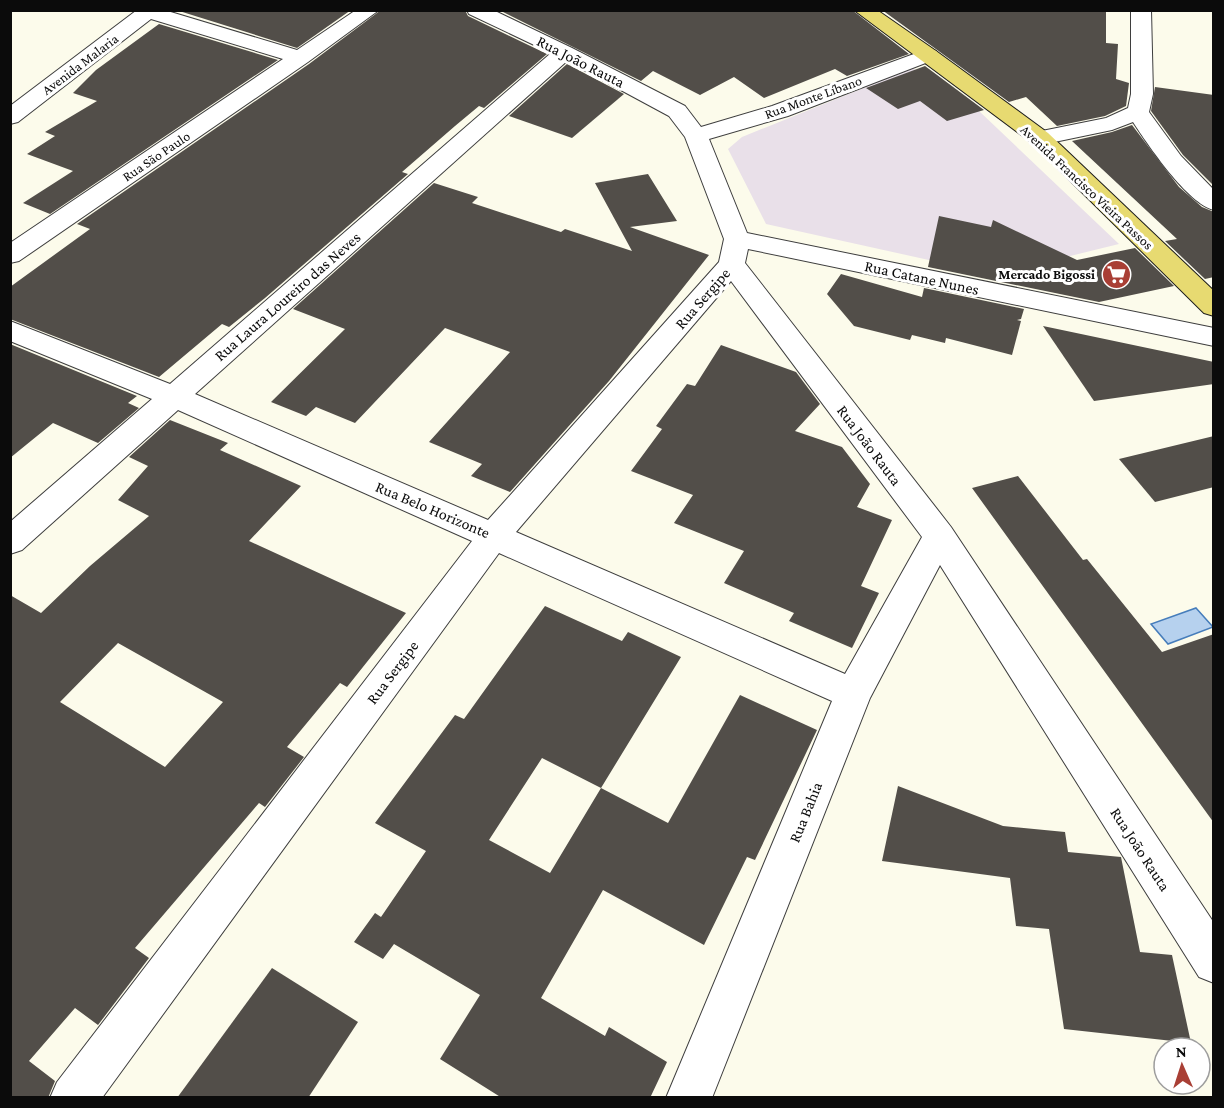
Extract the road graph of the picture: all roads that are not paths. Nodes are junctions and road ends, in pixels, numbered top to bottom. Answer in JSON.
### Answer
{"nodes":[{"id":1,"x":370,"y":10,"type":"edge"},
{"id":2,"x":476,"y":10,"type":"edge"},
{"id":3,"x":1141,"y":10,"type":"edge"},
{"id":4,"x":149,"y":11,"type":"edge"},
{"id":5,"x":864,"y":11,"type":"edge"},
{"id":6,"x":565,"y":52,"type":"junction"},
{"id":7,"x":929,"y":55,"type":"junction"},
{"id":8,"x":301,"y":58,"type":"junction"},
{"id":9,"x":1138,"y":112,"type":"junction"},
{"id":10,"x":10,"y":117,"type":"edge"},
{"id":11,"x":696,"y":136,"type":"junction"},
{"id":12,"x":1040,"y":138,"type":"junction"},
{"id":13,"x":1214,"y":203,"type":"edge"},
{"id":14,"x":735,"y":251,"type":"junction"},
{"id":15,"x":10,"y":255,"type":"edge"},
{"id":16,"x":1214,"y":307,"type":"edge"},
{"id":17,"x":10,"y":330,"type":"edge"},
{"id":18,"x":1214,"y":337,"type":"edge"},
{"id":19,"x":172,"y":396,"type":"junction"},
{"id":20,"x":494,"y":536,"type":"junction"},
{"id":21,"x":939,"y":536,"type":"junction"},
{"id":22,"x":10,"y":541,"type":"edge"},
{"id":23,"x":853,"y":694,"type":"junction"},
{"id":24,"x":1214,"y":962,"type":"edge"},
{"id":25,"x":73,"y":1098,"type":"edge"},
{"id":26,"x":689,"y":1098,"type":"edge"}],
"edges":[{"from":1,"to":8,"type":"street","name":"Rua São Paulo"},
{"from":2,"to":6,"type":"street","name":"Rua João Rauta"},
{"from":3,"to":9,"type":"street"},
{"from":4,"to":8,"type":"street"},
{"from":4,"to":10,"type":"street","name":"Avenida Malaria"},
{"from":5,"to":7,"type":"main road","name":"Avenida Francisco Vieira Passos"},
{"from":6,"to":11,"type":"street","name":"Rua João Rauta"},
{"from":6,"to":19,"type":"street","name":"Rua Laura Loureiro das Neves"},
{"from":7,"to":11,"type":"street","name":"Rua Monte Líbano"},
{"from":7,"to":12,"type":"main road","name":"Avenida Francisco Vieira Passos"},
{"from":8,"to":15,"type":"street","name":"Rua São Paulo"},
{"from":9,"to":12,"type":"street"},
{"from":9,"to":13,"type":"street"},
{"from":11,"to":14,"type":"street","name":"Rua João Rauta"},
{"from":12,"to":16,"type":"main road","name":"Avenida Francisco Vieira Passos"},
{"from":14,"to":18,"type":"street","name":"Rua Catane Nunes"},
{"from":14,"to":20,"type":"street","name":"Rua Sergipe"},
{"from":14,"to":21,"type":"street","name":"Rua João Rauta"},
{"from":17,"to":19,"type":"street","name":"Rua Belo Horizonte"},
{"from":19,"to":20,"type":"street","name":"Rua Belo Horizonte"},
{"from":19,"to":22,"type":"street","name":"Rua Laura Loureiro das Neves"},
{"from":20,"to":23,"type":"street","name":"Rua Belo Horizonte"},
{"from":20,"to":25,"type":"street","name":"Rua Sergipe"},
{"from":21,"to":23,"type":"street","name":"Rua Bahia"},
{"from":21,"to":24,"type":"street","name":"Rua João Rauta"},
{"from":23,"to":26,"type":"street","name":"Rua Bahia"}]}
